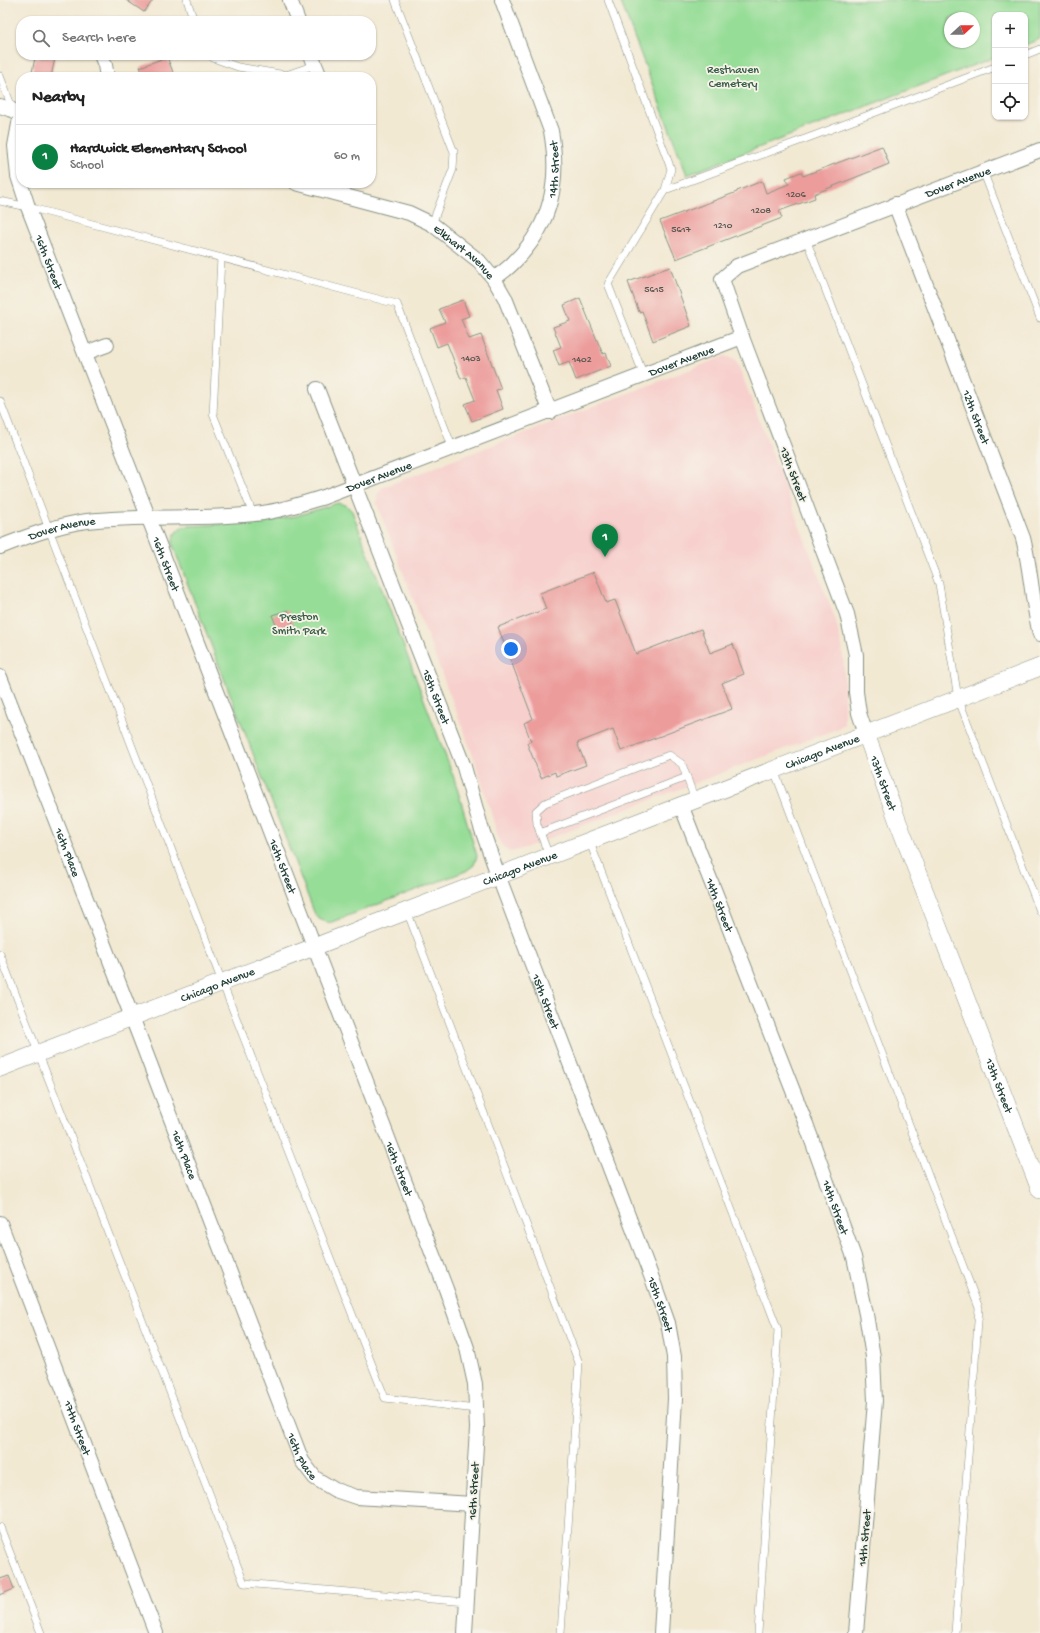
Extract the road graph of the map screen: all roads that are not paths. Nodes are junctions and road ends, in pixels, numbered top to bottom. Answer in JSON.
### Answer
{"nodes":[{"id":1,"x":187,"y":0,"type":"edge"},
{"id":2,"x":290,"y":0,"type":"edge"},
{"id":3,"x":395,"y":0,"type":"edge"},
{"id":4,"x":502,"y":0,"type":"edge"},
{"id":5,"x":608,"y":0,"type":"edge"},
{"id":6,"x":192,"y":16,"type":"edge"},
{"id":7,"x":296,"y":16,"type":"edge"},
{"id":8,"x":1040,"y":49,"type":"edge"},
{"id":9,"x":1028,"y":54,"type":"edge"},
{"id":10,"x":103,"y":60,"type":"edge"},
{"id":11,"x":219,"y":60,"type":"edge"},
{"id":12,"x":316,"y":66,"type":"edge"},
{"id":13,"x":992,"y":68,"type":"edge"},
{"id":14,"x":106,"y":72,"type":"edge"},
{"id":15,"x":268,"y":72,"type":"edge"},
{"id":16,"x":296,"y":72,"type":"edge"},
{"id":17,"x":0,"y":76,"type":"edge"},
{"id":18,"x":14,"y":111,"type":"edge"},
{"id":19,"x":1040,"y":150,"type":"edge"},
{"id":20,"x":16,"y":156,"type":"edge"},
{"id":21,"x":983,"y":171,"type":"junction"},
{"id":22,"x":22,"y":188,"type":"edge"},
{"id":23,"x":335,"y":188,"type":"edge"},
{"id":24,"x":665,"y":190,"type":"junction"},
{"id":25,"x":0,"y":201,"type":"edge"},
{"id":26,"x":895,"y":204,"type":"junction"},
{"id":27,"x":28,"y":206,"type":"junction"},
{"id":28,"x":432,"y":224,"type":"junction"},
{"id":29,"x":806,"y":239,"type":"junction"},
{"id":30,"x":222,"y":258,"type":"junction"},
{"id":31,"x":494,"y":279,"type":"junction"},
{"id":32,"x":722,"y":279,"type":"joint"},
{"id":33,"x":1040,"y":318,"type":"edge"},
{"id":34,"x":742,"y":337,"type":"junction"},
{"id":35,"x":107,"y":345,"type":"dead end"},
{"id":36,"x":85,"y":353,"type":"junction"},
{"id":37,"x":644,"y":376,"type":"junction"},
{"id":38,"x":317,"y":389,"type":"dead end"},
{"id":39,"x":0,"y":401,"type":"edge"},
{"id":40,"x":550,"y":412,"type":"junction"},
{"id":41,"x":452,"y":448,"type":"junction"},
{"id":42,"x":356,"y":485,"type":"junction"},
{"id":43,"x":253,"y":514,"type":"junction"},
{"id":44,"x":148,"y":518,"type":"junction"},
{"id":45,"x":50,"y":529,"type":"junction"},
{"id":46,"x":0,"y":547,"type":"edge"},
{"id":47,"x":1040,"y":634,"type":"edge"},
{"id":48,"x":1040,"y":667,"type":"edge"},
{"id":49,"x":0,"y":677,"type":"edge"},
{"id":50,"x":958,"y":698,"type":"junction"},
{"id":51,"x":866,"y":734,"type":"junction"},
{"id":52,"x":774,"y":769,"type":"junction"},
{"id":53,"x":687,"y":777,"type":"junction"},
{"id":54,"x":688,"y":802,"type":"junction"},
{"id":55,"x":540,"y":833,"type":"junction"},
{"id":56,"x":589,"y":840,"type":"junction"},
{"id":57,"x":549,"y":856,"type":"junction"},
{"id":58,"x":498,"y":875,"type":"junction"},
{"id":59,"x":407,"y":911,"type":"junction"},
{"id":60,"x":1040,"y":911,"type":"edge"},
{"id":61,"x":314,"y":946,"type":"junction"},
{"id":62,"x":0,"y":954,"type":"edge"},
{"id":63,"x":222,"y":982,"type":"junction"},
{"id":64,"x":132,"y":1017,"type":"junction"},
{"id":65,"x":38,"y":1053,"type":"junction"},
{"id":66,"x":0,"y":1068,"type":"edge"},
{"id":67,"x":1040,"y":1190,"type":"edge"},
{"id":68,"x":0,"y":1223,"type":"edge"},
{"id":69,"x":476,"y":1409,"type":"junction"},
{"id":70,"x":472,"y":1504,"type":"junction"},
{"id":71,"x":0,"y":1527,"type":"edge"},
{"id":72,"x":467,"y":1602,"type":"junction"},
{"id":73,"x":40,"y":1633,"type":"edge"},
{"id":74,"x":156,"y":1633,"type":"edge"},
{"id":75,"x":465,"y":1633,"type":"edge"},
{"id":76,"x":561,"y":1633,"type":"edge"},
{"id":77,"x":660,"y":1633,"type":"edge"},
{"id":78,"x":758,"y":1633,"type":"edge"},
{"id":79,"x":856,"y":1633,"type":"edge"},
{"id":80,"x":955,"y":1633,"type":"edge"}],
"edges":[{"from":1,"to":6,"type":"lane"},
{"from":2,"to":7,"type":"street"},
{"from":3,"to":28,"type":"lane"},
{"from":4,"to":31,"type":"street","name":"14th Street"},
{"from":5,"to":24,"type":"lane"},
{"from":8,"to":9,"type":"lane"},
{"from":10,"to":14,"type":"street"},
{"from":11,"to":15,"type":"lane"},
{"from":12,"to":16,"type":"lane"},
{"from":13,"to":24,"type":"lane"},
{"from":17,"to":18,"type":"lane"},
{"from":18,"to":20,"type":"street","name":"16th Street"},
{"from":19,"to":21,"type":"street","name":"Dover Avenue"},
{"from":21,"to":26,"type":"street","name":"Dover Avenue"},
{"from":21,"to":33,"type":"lane"},
{"from":22,"to":27,"type":"street","name":"16th Street"},
{"from":23,"to":28,"type":"street","name":"Elkhart Avenue"},
{"from":24,"to":37,"type":"lane"},
{"from":25,"to":27,"type":"lane"},
{"from":26,"to":29,"type":"street","name":"Dover Avenue"},
{"from":26,"to":47,"type":"street","name":"12th Street"},
{"from":27,"to":30,"type":"lane"},
{"from":27,"to":36,"type":"street","name":"16th Street"},
{"from":28,"to":31,"type":"street","name":"Elkhart Avenue"},
{"from":29,"to":32,"type":"street","name":"Dover Avenue"},
{"from":29,"to":50,"type":"lane"},
{"from":30,"to":41,"type":"lane"},
{"from":30,"to":43,"type":"lane"},
{"from":31,"to":40,"type":"street","name":"Elkhart Avenue"},
{"from":32,"to":34,"type":"street","name":"13th Street"},
{"from":34,"to":37,"type":"street","name":"Dover Avenue"},
{"from":34,"to":51,"type":"street","name":"13th Street"},
{"from":35,"to":36,"type":"street"},
{"from":36,"to":44,"type":"street","name":"16th Street"},
{"from":37,"to":40,"type":"street","name":"Dover Avenue"},
{"from":38,"to":42,"type":"street","name":"15th Street"},
{"from":39,"to":45,"type":"lane"},
{"from":40,"to":41,"type":"street","name":"Dover Avenue"},
{"from":41,"to":42,"type":"street","name":"Dover Avenue"},
{"from":42,"to":43,"type":"street","name":"Dover Avenue"},
{"from":42,"to":58,"type":"street","name":"15th Street"},
{"from":43,"to":44,"type":"street","name":"Dover Avenue"},
{"from":44,"to":45,"type":"street","name":"Dover Avenue"},
{"from":44,"to":61,"type":"street","name":"16th Street"},
{"from":45,"to":46,"type":"street","name":"Dover Avenue"},
{"from":45,"to":63,"type":"lane"},
{"from":48,"to":50,"type":"street","name":"Chicago Avenue"},
{"from":49,"to":64,"type":"street","name":"16th Place"},
{"from":50,"to":51,"type":"street","name":"Chicago Avenue"},
{"from":50,"to":60,"type":"lane"},
{"from":51,"to":52,"type":"street","name":"Chicago Avenue"},
{"from":51,"to":67,"type":"street","name":"13th Street"},
{"from":52,"to":54,"type":"street","name":"Chicago Avenue"},
{"from":52,"to":80,"type":"lane"},
{"from":53,"to":54,"type":"lane"},
{"from":53,"to":55,"type":"lane"},
{"from":53,"to":55,"type":"lane"},
{"from":54,"to":56,"type":"street","name":"Chicago Avenue"},
{"from":54,"to":79,"type":"street","name":"14th Street"},
{"from":55,"to":57,"type":"lane"},
{"from":56,"to":57,"type":"street","name":"Chicago Avenue"},
{"from":56,"to":78,"type":"lane"},
{"from":57,"to":58,"type":"street","name":"Chicago Avenue"},
{"from":58,"to":59,"type":"street","name":"Chicago Avenue"},
{"from":58,"to":77,"type":"street","name":"15th Street"},
{"from":59,"to":61,"type":"street","name":"Chicago Avenue"},
{"from":59,"to":76,"type":"lane"},
{"from":61,"to":63,"type":"street","name":"Chicago Avenue"},
{"from":61,"to":69,"type":"street","name":"16th Street"},
{"from":62,"to":65,"type":"lane"},
{"from":63,"to":64,"type":"street","name":"Chicago Avenue"},
{"from":63,"to":69,"type":"lane"},
{"from":64,"to":65,"type":"street","name":"Chicago Avenue"},
{"from":64,"to":70,"type":"street","name":"16th Place"},
{"from":65,"to":66,"type":"street","name":"Chicago Avenue"},
{"from":65,"to":72,"type":"lane"},
{"from":68,"to":74,"type":"street","name":"17th Street"},
{"from":69,"to":70,"type":"street","name":"16th Street"},
{"from":70,"to":72,"type":"street","name":"16th Street"},
{"from":71,"to":73,"type":"lane"},
{"from":72,"to":75,"type":"street","name":"16th Street"}]}
